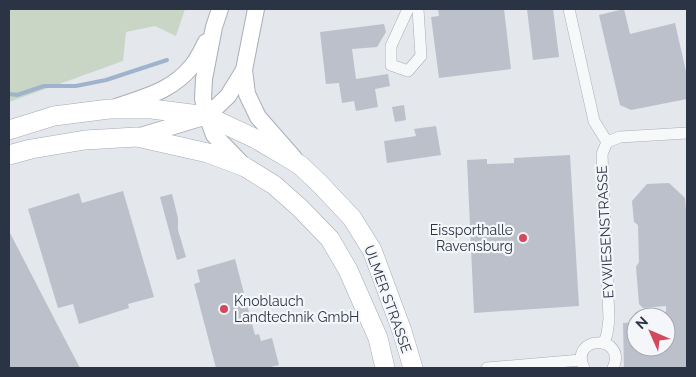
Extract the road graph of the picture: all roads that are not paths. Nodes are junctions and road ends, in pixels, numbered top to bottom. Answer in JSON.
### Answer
{"nodes":[{"id":1,"x":220,"y":9,"type":"edge"},
{"id":2,"x":256,"y":9,"type":"edge"},
{"id":3,"x":408,"y":9,"type":"edge"},
{"id":4,"x":418,"y":9,"type":"edge"},
{"id":5,"x":569,"y":9,"type":"edge"},
{"id":6,"x":214,"y":27,"type":"junction"},
{"id":7,"x":244,"y":70,"type":"junction"},
{"id":8,"x":109,"y":109,"type":"junction"},
{"id":9,"x":207,"y":116,"type":"junction"},
{"id":10,"x":9,"y":130,"type":"edge"},
{"id":11,"x":687,"y":133,"type":"edge"},
{"id":12,"x":137,"y":137,"type":"junction"},
{"id":13,"x":608,"y":142,"type":"junction"},
{"id":14,"x":9,"y":155,"type":"edge"},
{"id":15,"x":300,"y":165,"type":"junction"},
{"id":16,"x":245,"y":166,"type":"junction"},
{"id":17,"x":604,"y":343,"type":"junction"},
{"id":18,"x":583,"y":364,"type":"edge"},
{"id":19,"x":386,"y":368,"type":"edge"},
{"id":20,"x":413,"y":368,"type":"edge"},
{"id":21,"x":487,"y":368,"type":"edge"},
{"id":22,"x":613,"y":368,"type":"edge"}],
"edges":[{"from":1,"to":6,"type":"main road","name":"ULMER STRASSE"},
{"from":2,"to":7,"type":"main road"},
{"from":3,"to":4,"type":"street"},
{"from":5,"to":13,"type":"street"},
{"from":6,"to":8,"type":"main road"},
{"from":6,"to":9,"type":"main road","name":"ULMER STRASSE"},
{"from":7,"to":9,"type":"main road"},
{"from":7,"to":15,"type":"main road"},
{"from":8,"to":9,"type":"main road","name":"ULMER STRASSE"},
{"from":8,"to":10,"type":"main road","name":"ULMER STRASSE"},
{"from":9,"to":12,"type":"main road"},
{"from":9,"to":15,"type":"main road","name":"ULMER STRASSE"},
{"from":9,"to":16,"type":"main road","name":"ULMER STRASSE"},
{"from":11,"to":13,"type":"street"},
{"from":12,"to":14,"type":"main road"},
{"from":12,"to":16,"type":"main road"},
{"from":13,"to":17,"type":"street","name":"EYWIESENSTRASSE"},
{"from":15,"to":20,"type":"main road","name":"ULMER STRASSE"},
{"from":16,"to":19,"type":"main road","name":"ULMER STRASSE"},
{"from":17,"to":18,"type":"street"},
{"from":17,"to":22,"type":"street"},
{"from":18,"to":21,"type":"street"}]}
